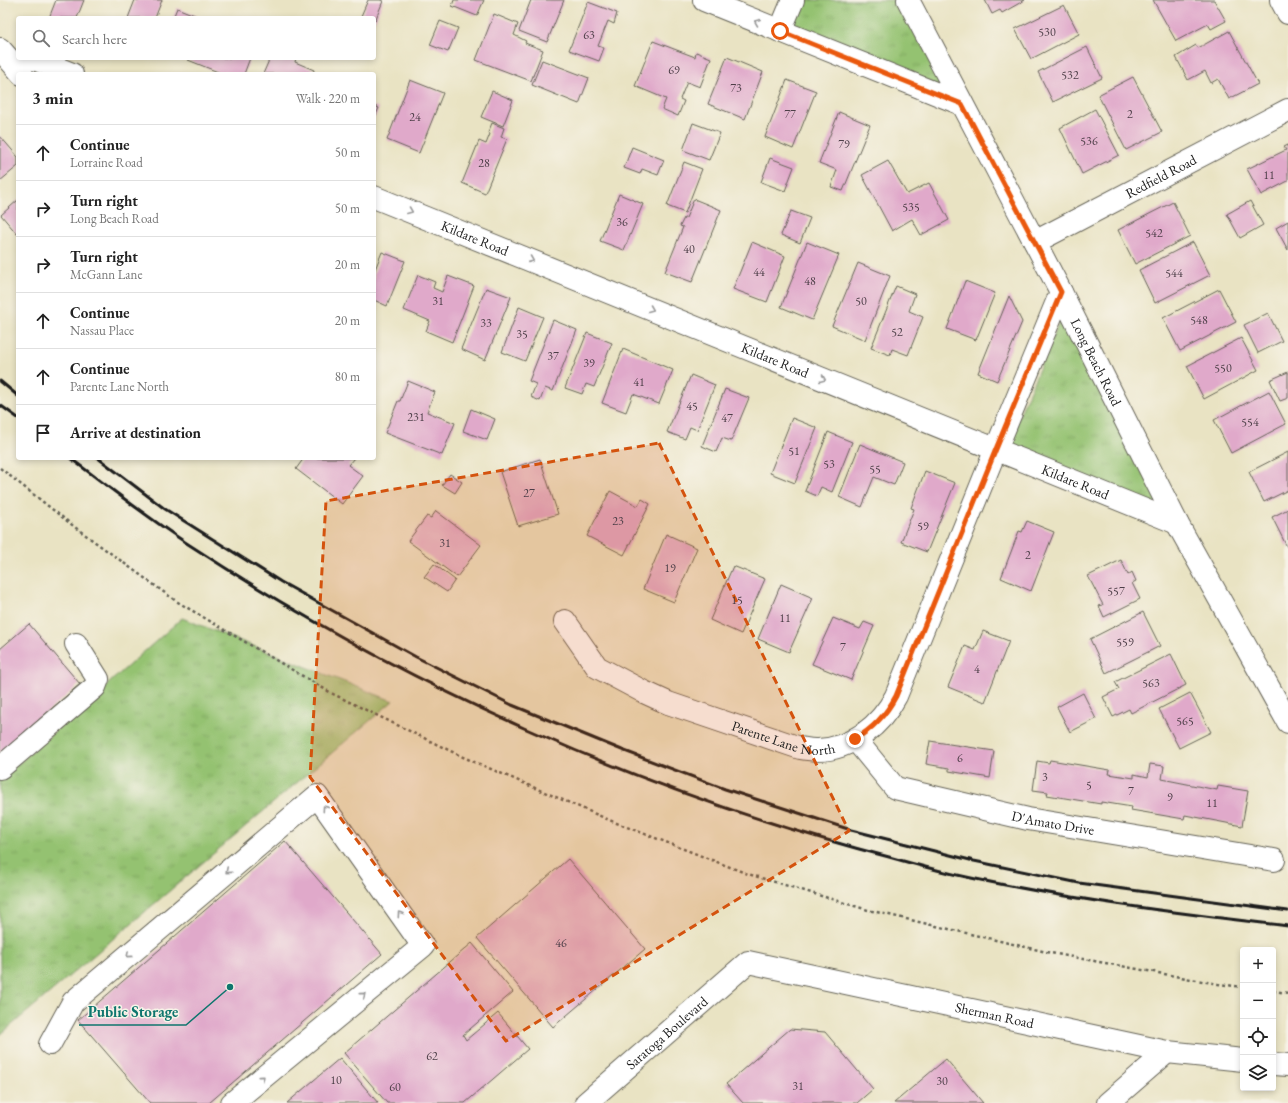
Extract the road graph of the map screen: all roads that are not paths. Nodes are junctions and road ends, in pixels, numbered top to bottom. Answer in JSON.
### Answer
{"nodes":[{"id":1,"x":704,"y":0,"type":"edge"},
{"id":2,"x":793,"y":0,"type":"edge"},
{"id":3,"x":908,"y":0,"type":"edge"},
{"id":4,"x":1281,"y":0,"type":"edge"},
{"id":5,"x":1288,"y":13,"type":"edge"},
{"id":6,"x":780,"y":31,"type":"junction"},
{"id":7,"x":0,"y":45,"type":"edge"},
{"id":8,"x":0,"y":49,"type":"edge"},
{"id":9,"x":16,"y":51,"type":"edge"},
{"id":10,"x":37,"y":60,"type":"edge"},
{"id":11,"x":20,"y":72,"type":"edge"},
{"id":12,"x":67,"y":72,"type":"edge"},
{"id":13,"x":962,"y":104,"type":"junction"},
{"id":14,"x":1288,"y":110,"type":"edge"},
{"id":15,"x":376,"y":198,"type":"edge"},
{"id":16,"x":1035,"y":242,"type":"junction"},
{"id":17,"x":1061,"y":292,"type":"junction"},
{"id":18,"x":996,"y":449,"type":"junction"},
{"id":19,"x":1177,"y":523,"type":"junction"},
{"id":20,"x":565,"y":621,"type":"dead end"},
{"id":21,"x":76,"y":644,"type":"dead end"},
{"id":22,"x":1288,"y":722,"type":"edge"},
{"id":23,"x":855,"y":739,"type":"junction"},
{"id":24,"x":0,"y":768,"type":"edge"},
{"id":25,"x":1274,"y":860,"type":"dead end"},
{"id":26,"x":748,"y":962,"type":"joint"},
{"id":27,"x":50,"y":1044,"type":"dead end"},
{"id":28,"x":1167,"y":1052,"type":"junction"},
{"id":29,"x":1240,"y":1060,"type":"edge"},
{"id":30,"x":1276,"y":1064,"type":"edge"},
{"id":31,"x":1288,"y":1066,"type":"edge"},
{"id":32,"x":232,"y":1103,"type":"edge"},
{"id":33,"x":586,"y":1103,"type":"edge"},
{"id":34,"x":1108,"y":1103,"type":"edge"}],
"edges":[{"from":6,"to":1,"type":"street","one_way":true},
{"from":2,"to":6,"type":"street"},
{"from":3,"to":13,"type":"street","name":"Long Beach Road"},
{"from":4,"to":5,"type":"street"},
{"from":6,"to":13,"type":"street"},
{"from":7,"to":9,"type":"street"},
{"from":8,"to":11,"type":"street"},
{"from":10,"to":12,"type":"street"},
{"from":13,"to":16,"type":"street","name":"Long Beach Road"},
{"from":14,"to":16,"type":"street","name":"Redfield Road"},
{"from":15,"to":18,"type":"street","name":"Kildare Road","one_way":true},
{"from":16,"to":17,"type":"street","name":"Long Beach Road"},
{"from":17,"to":18,"type":"street","name":"Parente Lane North"},
{"from":17,"to":19,"type":"street","name":"Long Beach Road"},
{"from":18,"to":19,"type":"street","name":"Kildare Road"},
{"from":18,"to":23,"type":"street","name":"Parente Lane North"},
{"from":19,"to":22,"type":"street","name":"Long Beach Road"},
{"from":20,"to":23,"type":"street","name":"Parente Lane North"},
{"from":21,"to":24,"type":"street"},
{"from":23,"to":25,"type":"street","name":"D'Amato Drive"},
{"from":26,"to":28,"type":"street","name":"Sherman Road"},
{"from":26,"to":33,"type":"street","name":"Saratoga Boulevard"},
{"from":32,"to":27,"type":"street","one_way":true},
{"from":28,"to":29,"type":"street","name":"Sherman Road"},
{"from":28,"to":34,"type":"street"},
{"from":30,"to":31,"type":"street"}]}
